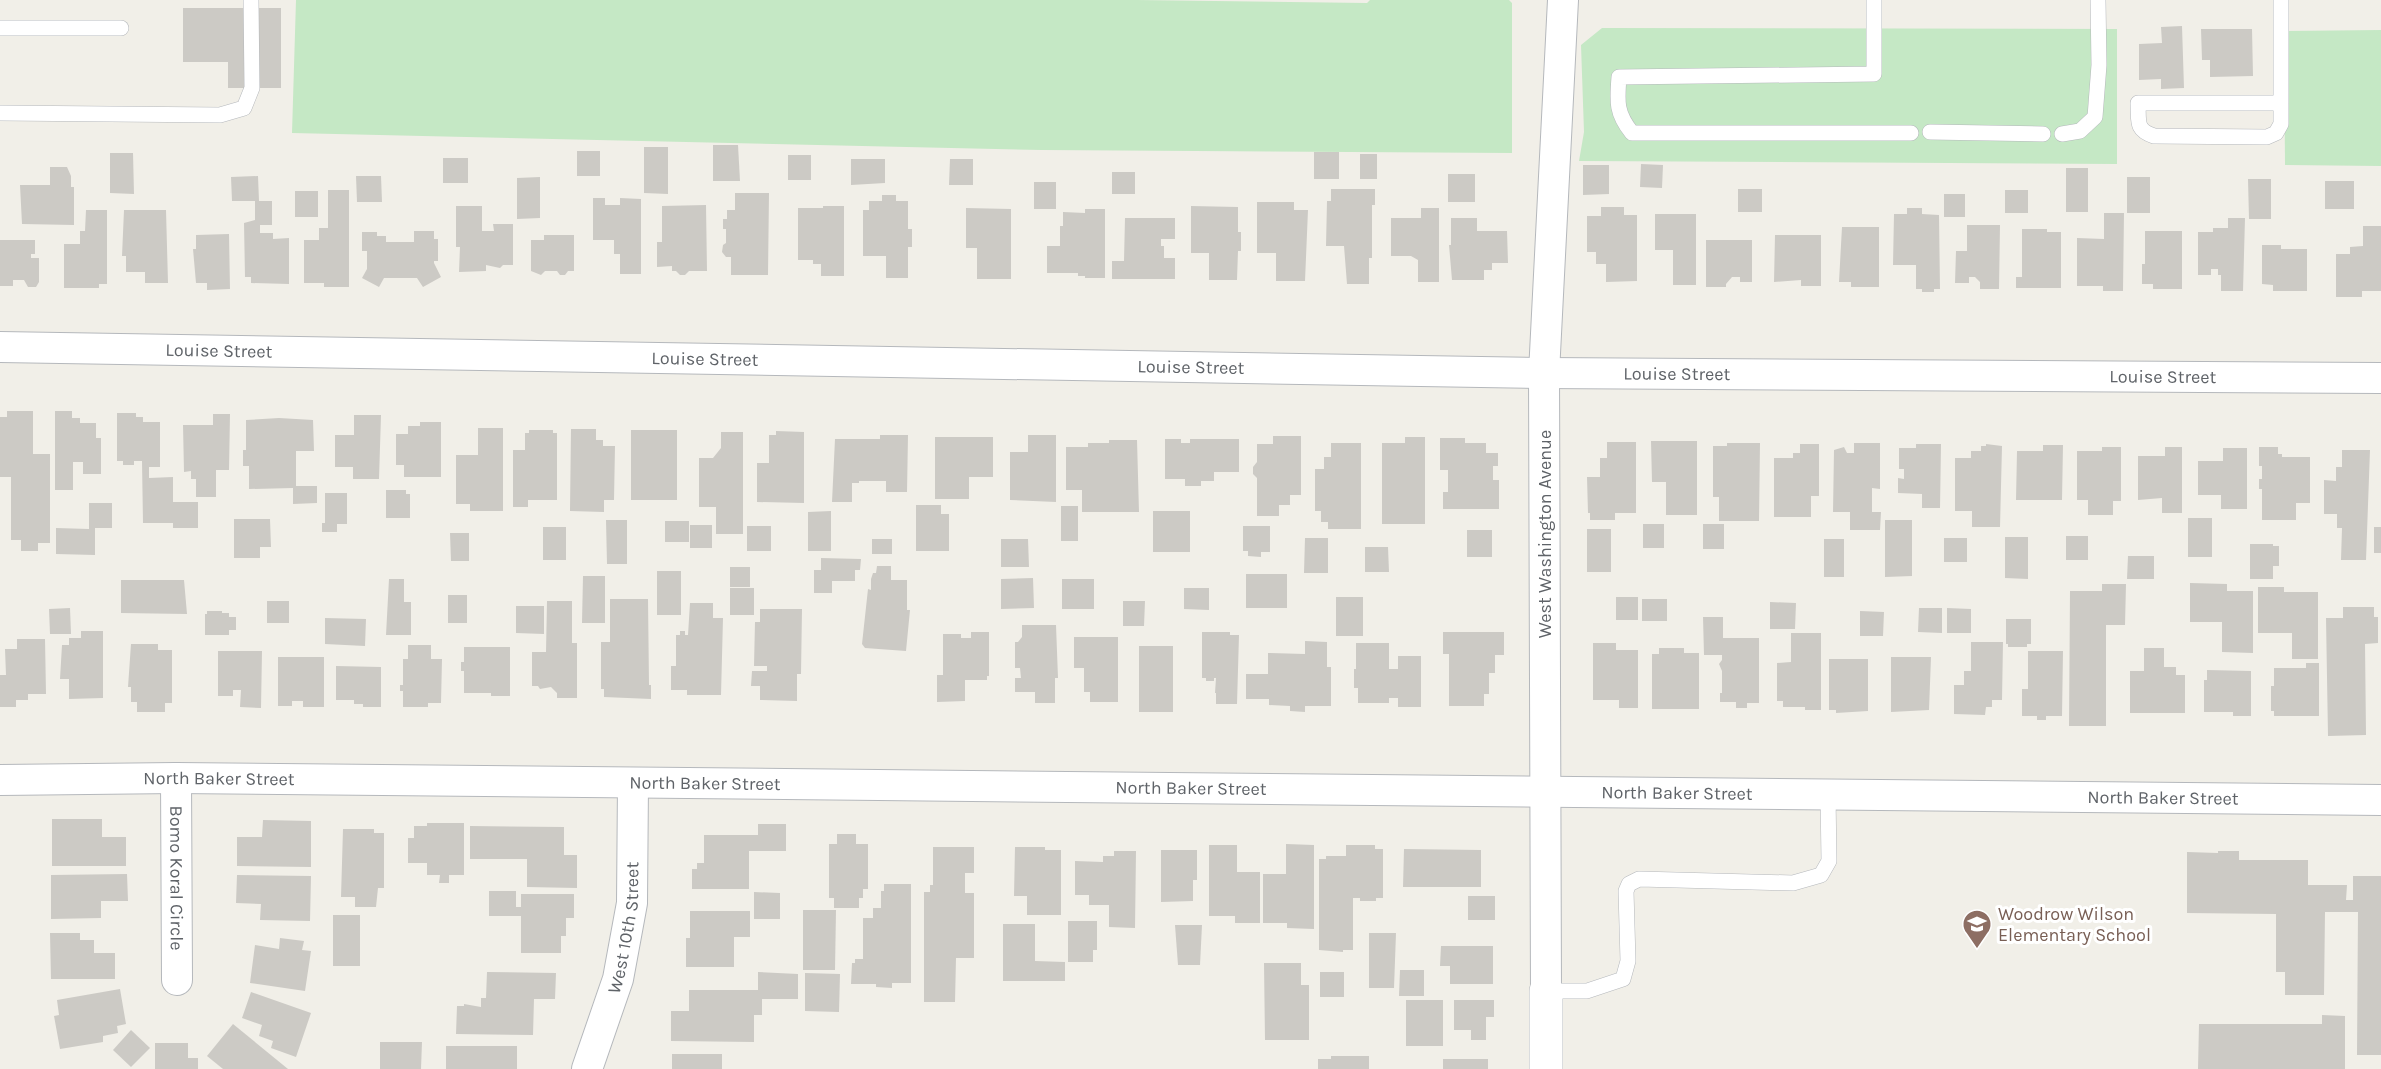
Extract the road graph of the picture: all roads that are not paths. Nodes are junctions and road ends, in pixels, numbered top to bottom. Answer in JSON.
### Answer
{"nodes":[{"id":1,"x":251,"y":0,"type":"edge"},
{"id":2,"x":1563,"y":0,"type":"edge"},
{"id":3,"x":1874,"y":0,"type":"edge"},
{"id":4,"x":2098,"y":0,"type":"edge"},
{"id":5,"x":2281,"y":0,"type":"edge"},
{"id":6,"x":0,"y":28,"type":"edge"},
{"id":7,"x":121,"y":28,"type":"dead end"},
{"id":8,"x":2281,"y":103,"type":"junction"},
{"id":9,"x":0,"y":112,"type":"edge"},
{"id":10,"x":1930,"y":132,"type":"dead end"},
{"id":11,"x":1911,"y":133,"type":"dead end"},
{"id":12,"x":2043,"y":134,"type":"dead end"},
{"id":13,"x":2062,"y":134,"type":"dead end"},
{"id":14,"x":0,"y":347,"type":"edge"},
{"id":15,"x":1544,"y":373,"type":"junction"},
{"id":16,"x":2381,"y":378,"type":"edge"},
{"id":17,"x":176,"y":778,"type":"junction"},
{"id":18,"x":0,"y":780,"type":"edge"},
{"id":19,"x":633,"y":783,"type":"junction"},
{"id":20,"x":1545,"y":792,"type":"junction"},
{"id":21,"x":1828,"y":795,"type":"junction"},
{"id":22,"x":2381,"y":800,"type":"edge"},
{"id":23,"x":177,"y":980,"type":"dead end"},
{"id":24,"x":1546,"y":991,"type":"junction"},
{"id":25,"x":587,"y":1069,"type":"edge"},
{"id":26,"x":1546,"y":1069,"type":"edge"}],
"edges":[{"from":1,"to":9,"type":"lane"},
{"from":2,"to":15,"type":"street","name":"West Washington Avenue"},
{"from":3,"to":11,"type":"lane"},
{"from":4,"to":13,"type":"lane"},
{"from":5,"to":8,"type":"lane"},
{"from":6,"to":7,"type":"lane"},
{"from":8,"to":8,"type":"lane"},
{"from":10,"to":12,"type":"lane"},
{"from":14,"to":15,"type":"street","name":"Louise Street"},
{"from":15,"to":16,"type":"street","name":"Louise Street"},
{"from":15,"to":20,"type":"street","name":"West Washington Avenue"},
{"from":17,"to":18,"type":"street","name":"North Baker Street"},
{"from":17,"to":19,"type":"street","name":"North Baker Street"},
{"from":17,"to":23,"type":"street","name":"Bomo Koral Circle"},
{"from":19,"to":20,"type":"street","name":"North Baker Street"},
{"from":19,"to":25,"type":"street","name":"West 10th Street"},
{"from":20,"to":21,"type":"street","name":"North Baker Street"},
{"from":20,"to":24,"type":"street","name":"West Washington Avenue"},
{"from":21,"to":22,"type":"street","name":"North Baker Street"},
{"from":21,"to":24,"type":"lane"},
{"from":24,"to":26,"type":"street","name":"West Washington Avenue"}]}
